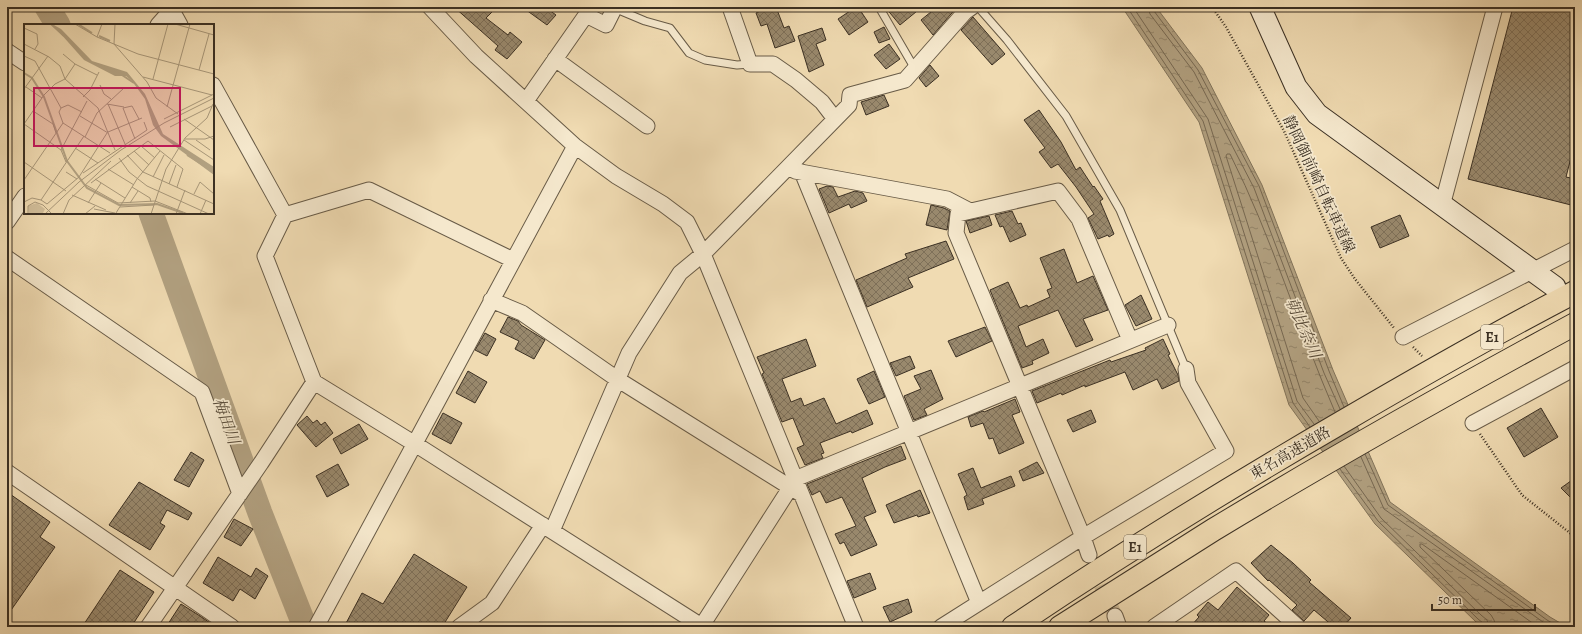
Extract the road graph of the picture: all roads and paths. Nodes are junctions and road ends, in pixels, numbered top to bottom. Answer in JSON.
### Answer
{"nodes":[{"id":1,"x":430,"y":7,"type":"edge"},
{"id":2,"x":615,"y":7,"type":"edge"},
{"id":3,"x":730,"y":7,"type":"edge"},
{"id":4,"x":879,"y":7,"type":"edge"},
{"id":5,"x":972,"y":7,"type":"edge"},
{"id":6,"x":978,"y":7,"type":"edge"},
{"id":7,"x":1212,"y":7,"type":"edge"},
{"id":8,"x":1260,"y":7,"type":"edge"},
{"id":9,"x":1495,"y":7,"type":"edge"},
{"id":10,"x":172,"y":8,"type":"edge"},
{"id":11,"x":159,"y":24,"type":"edge"},
{"id":12,"x":180,"y":24,"type":"edge"},
{"id":13,"x":7,"y":51,"type":"edge"},
{"id":14,"x":555,"y":59,"type":"junction"},
{"id":15,"x":24,"y":62,"type":"edge"},
{"id":16,"x":750,"y":64,"type":"junction"},
{"id":17,"x":915,"y":69,"type":"junction"},
{"id":18,"x":214,"y":87,"type":"edge"},
{"id":19,"x":526,"y":101,"type":"junction"},
{"id":20,"x":835,"y":119,"type":"junction"},
{"id":21,"x":647,"y":126,"type":"dead end"},
{"id":22,"x":575,"y":146,"type":"junction"},
{"id":23,"x":786,"y":169,"type":"junction"},
{"id":24,"x":802,"y":172,"type":"junction"},
{"id":25,"x":24,"y":197,"type":"edge"},
{"id":26,"x":1442,"y":206,"type":"junction"},
{"id":27,"x":970,"y":211,"type":"junction"},
{"id":28,"x":285,"y":215,"type":"junction"},
{"id":29,"x":7,"y":222,"type":"edge"},
{"id":30,"x":1575,"y":248,"type":"edge"},
{"id":31,"x":703,"y":254,"type":"junction"},
{"id":32,"x":7,"y":258,"type":"edge"},
{"id":33,"x":513,"y":260,"type":"junction"},
{"id":34,"x":1532,"y":270,"type":"junction"},
{"id":35,"x":1565,"y":290,"type":"edge"},
{"id":36,"x":491,"y":300,"type":"junction"},
{"id":37,"x":1575,"y":324,"type":"edge"},
{"id":38,"x":1168,"y":325,"type":"junction"},
{"id":39,"x":1403,"y":337,"type":"junction"},
{"id":40,"x":1130,"y":340,"type":"junction"},
{"id":41,"x":1424,"y":358,"type":"dead end"},
{"id":42,"x":1575,"y":368,"type":"edge"},
{"id":43,"x":1186,"y":369,"type":"joint"},
{"id":44,"x":618,"y":379,"type":"junction"},
{"id":45,"x":314,"y":382,"type":"junction"},
{"id":46,"x":1020,"y":385,"type":"junction"},
{"id":47,"x":1473,"y":423,"type":"joint"},
{"id":48,"x":908,"y":433,"type":"junction"},
{"id":49,"x":415,"y":444,"type":"junction"},
{"id":50,"x":7,"y":472,"type":"edge"},
{"id":51,"x":795,"y":487,"type":"junction"},
{"id":52,"x":240,"y":494,"type":"junction"},
{"id":53,"x":547,"y":528,"type":"junction"},
{"id":54,"x":1083,"y":537,"type":"junction"},
{"id":55,"x":1575,"y":537,"type":"edge"},
{"id":56,"x":1088,"y":555,"type":"tunnel mouth"},
{"id":57,"x":175,"y":588,"type":"junction"},
{"id":58,"x":979,"y":603,"type":"junction"},
{"id":59,"x":318,"y":624,"type":"edge"},
{"id":60,"x":148,"y":627,"type":"edge"},
{"id":61,"x":232,"y":627,"type":"edge"},
{"id":62,"x":459,"y":627,"type":"edge"},
{"id":63,"x":702,"y":627,"type":"edge"},
{"id":64,"x":856,"y":627,"type":"edge"},
{"id":65,"x":941,"y":627,"type":"edge"},
{"id":66,"x":1013,"y":627,"type":"edge"},
{"id":67,"x":1060,"y":627,"type":"edge"},
{"id":68,"x":1154,"y":627,"type":"edge"},
{"id":69,"x":1298,"y":627,"type":"edge"}],
"edges":[{"from":1,"to":19,"type":"street"},
{"from":2,"to":14,"type":"street"},
{"from":2,"to":16,"type":"lane"},
{"from":3,"to":16,"type":"street"},
{"from":4,"to":17,"type":"lane"},
{"from":5,"to":17,"type":"street"},
{"from":6,"to":38,"type":"lane"},
{"from":7,"to":39,"type":"path","name":"静岡御前崎自転車道線"},
{"from":8,"to":26,"type":"street"},
{"from":9,"to":26,"type":"street"},
{"from":10,"to":11,"type":"street"},
{"from":10,"to":12,"type":"street"},
{"from":13,"to":15,"type":"street"},
{"from":14,"to":19,"type":"street"},
{"from":14,"to":21,"type":"street"},
{"from":16,"to":20,"type":"street"},
{"from":17,"to":20,"type":"street"},
{"from":18,"to":28,"type":"street"},
{"from":19,"to":22,"type":"street"},
{"from":20,"to":23,"type":"street"},
{"from":22,"to":31,"type":"street"},
{"from":22,"to":33,"type":"street"},
{"from":23,"to":24,"type":"street"},
{"from":23,"to":31,"type":"street"},
{"from":24,"to":27,"type":"street"},
{"from":24,"to":48,"type":"street"},
{"from":25,"to":29,"type":"street"},
{"from":26,"to":34,"type":"street"},
{"from":27,"to":40,"type":"street"},
{"from":27,"to":46,"type":"street"},
{"from":28,"to":33,"type":"street"},
{"from":28,"to":45,"type":"street"},
{"from":30,"to":34,"type":"street"},
{"from":31,"to":44,"type":"street"},
{"from":31,"to":51,"type":"street"},
{"from":32,"to":52,"type":"street"},
{"from":33,"to":36,"type":"street"},
{"from":34,"to":35,"type":"street"},
{"from":34,"to":39,"type":"street"},
{"from":35,"to":66,"type":"highway","name":"東名高速道路","number":"E1"},
{"from":36,"to":44,"type":"street"},
{"from":36,"to":49,"type":"street"},
{"from":37,"to":67,"type":"highway","name":"東名高速道路","number":"E1"},
{"from":38,"to":40,"type":"street"},
{"from":38,"to":43,"type":"lane"},
{"from":39,"to":41,"type":"path","name":"静岡御前崎自転車道線"},
{"from":40,"to":46,"type":"street"},
{"from":42,"to":47,"type":"street"},
{"from":43,"to":54,"type":"street"},
{"from":44,"to":51,"type":"street"},
{"from":44,"to":53,"type":"street"},
{"from":45,"to":49,"type":"street"},
{"from":45,"to":52,"type":"street"},
{"from":46,"to":48,"type":"street"},
{"from":46,"to":54,"type":"street"},
{"from":47,"to":55,"type":"path"},
{"from":48,"to":51,"type":"street"},
{"from":48,"to":58,"type":"street"},
{"from":49,"to":53,"type":"street"},
{"from":49,"to":59,"type":"street"},
{"from":50,"to":57,"type":"street"},
{"from":51,"to":63,"type":"street"},
{"from":51,"to":64,"type":"street"},
{"from":52,"to":57,"type":"street"},
{"from":53,"to":62,"type":"street"},
{"from":53,"to":63,"type":"street"},
{"from":54,"to":56,"type":"street"},
{"from":54,"to":58,"type":"street"},
{"from":57,"to":60,"type":"street"},
{"from":57,"to":61,"type":"street"},
{"from":58,"to":65,"type":"street"},
{"from":68,"to":69,"type":"street"}]}
